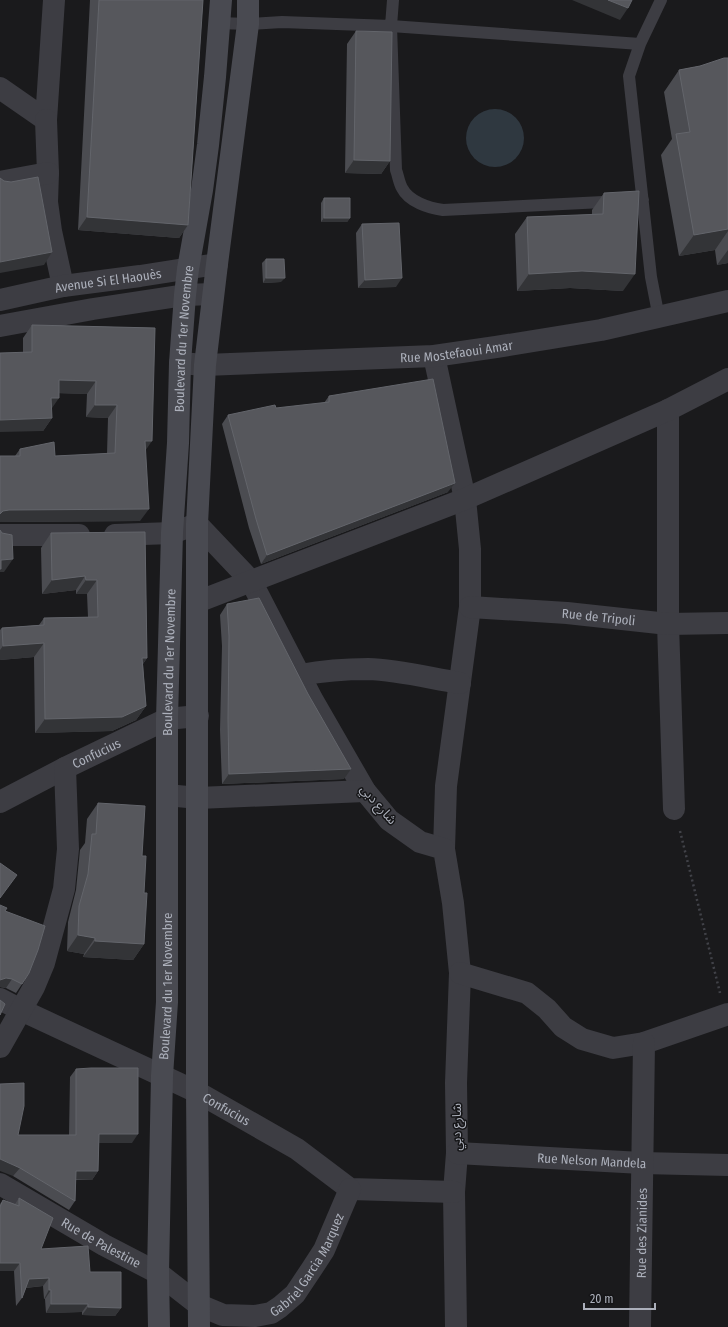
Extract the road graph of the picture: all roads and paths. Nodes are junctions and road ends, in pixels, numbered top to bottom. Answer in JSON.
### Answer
{"nodes":[{"id":1,"x":54,"y":0,"type":"edge"},
{"id":2,"x":221,"y":0,"type":"edge"},
{"id":3,"x":248,"y":0,"type":"edge"},
{"id":4,"x":393,"y":0,"type":"edge"},
{"id":5,"x":661,"y":0,"type":"edge"},
{"id":6,"x":219,"y":23,"type":"junction"},
{"id":7,"x":248,"y":24,"type":"junction"},
{"id":8,"x":391,"y":26,"type":"junction"},
{"id":9,"x":640,"y":44,"type":"junction"},
{"id":10,"x":0,"y":88,"type":"edge"},
{"id":11,"x":46,"y":120,"type":"junction"},
{"id":12,"x":48,"y":173,"type":"junction"},
{"id":13,"x":0,"y":182,"type":"edge"},
{"id":14,"x":642,"y":200,"type":"junction"},
{"id":15,"x":217,"y":264,"type":"junction"},
{"id":16,"x":188,"y":269,"type":"junction"},
{"id":17,"x":63,"y":286,"type":"junction"},
{"id":18,"x":213,"y":294,"type":"junction"},
{"id":19,"x":185,"y":295,"type":"junction"},
{"id":20,"x":0,"y":300,"type":"edge"},
{"id":21,"x":728,"y":301,"type":"edge"},
{"id":22,"x":659,"y":318,"type":"junction"},
{"id":23,"x":0,"y":326,"type":"edge"},
{"id":24,"x":434,"y":356,"type":"junction"},
{"id":25,"x":180,"y":363,"type":"junction"},
{"id":26,"x":205,"y":365,"type":"junction"},
{"id":27,"x":728,"y":379,"type":"edge"},
{"id":28,"x":668,"y":410,"type":"junction"},
{"id":29,"x":465,"y":499,"type":"junction"},
{"id":30,"x":197,"y":524,"type":"junction"},
{"id":31,"x":172,"y":533,"type":"junction"},
{"id":32,"x":0,"y":535,"type":"edge"},
{"id":33,"x":251,"y":581,"type":"junction"},
{"id":34,"x":197,"y":602,"type":"junction"},
{"id":35,"x":470,"y":607,"type":"junction"},
{"id":36,"x":728,"y":623,"type":"edge"},
{"id":37,"x":668,"y":624,"type":"junction"},
{"id":38,"x":300,"y":675,"type":"junction"},
{"id":39,"x":460,"y":683,"type":"junction"},
{"id":40,"x":198,"y":716,"type":"junction"},
{"id":41,"x":167,"y":719,"type":"junction"},
{"id":42,"x":65,"y":768,"type":"junction"},
{"id":43,"x":365,"y":791,"type":"junction"},
{"id":44,"x":167,"y":796,"type":"junction"},
{"id":45,"x":198,"y":798,"type":"junction"},
{"id":46,"x":0,"y":802,"type":"edge"},
{"id":47,"x":674,"y":809,"type":"joint"},
{"id":48,"x":444,"y":849,"type":"junction"},
{"id":49,"x":460,"y":973,"type":"junction"},
{"id":50,"x":0,"y":999,"type":"edge"},
{"id":51,"x":21,"y":1010,"type":"junction"},
{"id":52,"x":727,"y":1015,"type":"edge"},
{"id":53,"x":644,"y":1043,"type":"junction"},
{"id":54,"x":0,"y":1047,"type":"edge"},
{"id":55,"x":162,"y":1076,"type":"junction"},
{"id":56,"x":196,"y":1092,"type":"junction"},
{"id":57,"x":457,"y":1153,"type":"junction"},
{"id":58,"x":642,"y":1163,"type":"junction"},
{"id":59,"x":728,"y":1165,"type":"edge"},
{"id":60,"x":0,"y":1184,"type":"edge"},
{"id":61,"x":350,"y":1189,"type":"junction"},
{"id":62,"x":454,"y":1192,"type":"junction"},
{"id":63,"x":158,"y":1273,"type":"junction"},
{"id":64,"x":199,"y":1305,"type":"junction"},
{"id":65,"x":159,"y":1327,"type":"edge"},
{"id":66,"x":199,"y":1327,"type":"edge"},
{"id":67,"x":456,"y":1327,"type":"edge"},
{"id":68,"x":640,"y":1327,"type":"edge"}],
"edges":[{"from":1,"to":11,"type":"street"},
{"from":2,"to":6,"type":"main road","name":"Boulevard du 1er Novembre"},
{"from":3,"to":7,"type":"main road","name":"Boulevard du 1er Novembre"},
{"from":4,"to":8,"type":"lane"},
{"from":5,"to":9,"type":"lane"},
{"from":6,"to":7,"type":"lane"},
{"from":6,"to":16,"type":"main road","name":"Boulevard du 1er Novembre"},
{"from":7,"to":8,"type":"lane"},
{"from":7,"to":15,"type":"main road","name":"Boulevard du 1er Novembre"},
{"from":8,"to":9,"type":"lane"},
{"from":8,"to":14,"type":"lane"},
{"from":9,"to":14,"type":"lane"},
{"from":10,"to":11,"type":"street"},
{"from":11,"to":12,"type":"street"},
{"from":12,"to":13,"type":"street"},
{"from":12,"to":17,"type":"street"},
{"from":14,"to":22,"type":"lane"},
{"from":15,"to":16,"type":"street","name":"Avenue Si El Haouès"},
{"from":15,"to":18,"type":"main road","name":"Boulevard du 1er Novembre"},
{"from":16,"to":17,"type":"street","name":"Avenue Si El Haouès"},
{"from":16,"to":19,"type":"main road","name":"Boulevard du 1er Novembre"},
{"from":17,"to":20,"type":"street","name":"Avenue Si El Haouès"},
{"from":18,"to":19,"type":"street","name":"Avenue Si El Haouès"},
{"from":18,"to":26,"type":"main road","name":"Boulevard du 1er Novembre"},
{"from":19,"to":23,"type":"street","name":"Avenue Si El Haouès"},
{"from":19,"to":25,"type":"main road","name":"Boulevard du 1er Novembre"},
{"from":21,"to":22,"type":"street","name":"Rue Mostefaoui Amar"},
{"from":22,"to":24,"type":"street","name":"Rue Mostefaoui Amar"},
{"from":24,"to":26,"type":"street","name":"Rue Mostefaoui Amar"},
{"from":24,"to":29,"type":"street"},
{"from":25,"to":26,"type":"street","name":"Rue Mostefaoui Amar"},
{"from":25,"to":31,"type":"main road","name":"Boulevard du 1er Novembre"},
{"from":26,"to":30,"type":"main road","name":"Boulevard du 1er Novembre"},
{"from":27,"to":28,"type":"street"},
{"from":28,"to":29,"type":"street"},
{"from":28,"to":37,"type":"street"},
{"from":29,"to":33,"type":"street"},
{"from":29,"to":35,"type":"street"},
{"from":30,"to":31,"type":"street"},
{"from":30,"to":33,"type":"street","name":"شارع دبي"},
{"from":30,"to":34,"type":"main road","name":"Boulevard du 1er Novembre"},
{"from":31,"to":32,"type":"street"},
{"from":31,"to":41,"type":"main road","name":"Boulevard du 1er Novembre"},
{"from":33,"to":34,"type":"street"},
{"from":33,"to":38,"type":"street","name":"شارع دبي"},
{"from":34,"to":40,"type":"main road","name":"Boulevard du 1er Novembre"},
{"from":35,"to":37,"type":"street","name":"Rue de Tripoli"},
{"from":35,"to":39,"type":"street"},
{"from":36,"to":37,"type":"street","name":"Rue de Tripoli"},
{"from":37,"to":47,"type":"street"},
{"from":38,"to":39,"type":"street"},
{"from":38,"to":43,"type":"street","name":"شارع دبي"},
{"from":39,"to":48,"type":"street"},
{"from":40,"to":41,"type":"street","name":"Confucius"},
{"from":40,"to":45,"type":"main road","name":"Boulevard du 1er Novembre"},
{"from":41,"to":42,"type":"street","name":"Confucius"},
{"from":41,"to":44,"type":"main road","name":"Boulevard du 1er Novembre"},
{"from":42,"to":46,"type":"street","name":"Confucius"},
{"from":42,"to":51,"type":"street"},
{"from":43,"to":45,"type":"street"},
{"from":43,"to":48,"type":"street","name":"شارع دبي"},
{"from":44,"to":45,"type":"street"},
{"from":44,"to":55,"type":"main road","name":"Boulevard du 1er Novembre"},
{"from":45,"to":56,"type":"main road","name":"Boulevard du 1er Novembre"},
{"from":47,"to":52,"type":"path"},
{"from":48,"to":49,"type":"street","name":"شارع دبي"},
{"from":49,"to":53,"type":"street"},
{"from":49,"to":57,"type":"street","name":"شارع دبي"},
{"from":50,"to":51,"type":"street","name":"Confucius"},
{"from":51,"to":54,"type":"street"},
{"from":51,"to":55,"type":"street","name":"Confucius"},
{"from":52,"to":53,"type":"street"},
{"from":53,"to":58,"type":"street","name":"Rue des Zianides"},
{"from":55,"to":56,"type":"street","name":"Confucius"},
{"from":55,"to":63,"type":"main road","name":"Boulevard du 1er Novembre"},
{"from":56,"to":61,"type":"street","name":"Confucius"},
{"from":56,"to":64,"type":"main road","name":"Boulevard du 1er Novembre"},
{"from":57,"to":58,"type":"street","name":"Rue Nelson Mandela"},
{"from":57,"to":62,"type":"street","name":"شارع دبي"},
{"from":58,"to":59,"type":"street","name":"Rue Nelson Mandela"},
{"from":58,"to":68,"type":"street","name":"Rue des Zianides"},
{"from":60,"to":63,"type":"street","name":"Rue de Palestine"},
{"from":61,"to":62,"type":"street"},
{"from":61,"to":64,"type":"street","name":"Gabriel Garcia Marquez"},
{"from":62,"to":67,"type":"street","name":"شارع دبي"},
{"from":63,"to":64,"type":"street","name":"Rue de Palestine"},
{"from":63,"to":65,"type":"main road","name":"Boulevard du 1er Novembre"},
{"from":64,"to":66,"type":"main road","name":"Boulevard du 1er Novembre"}]}
